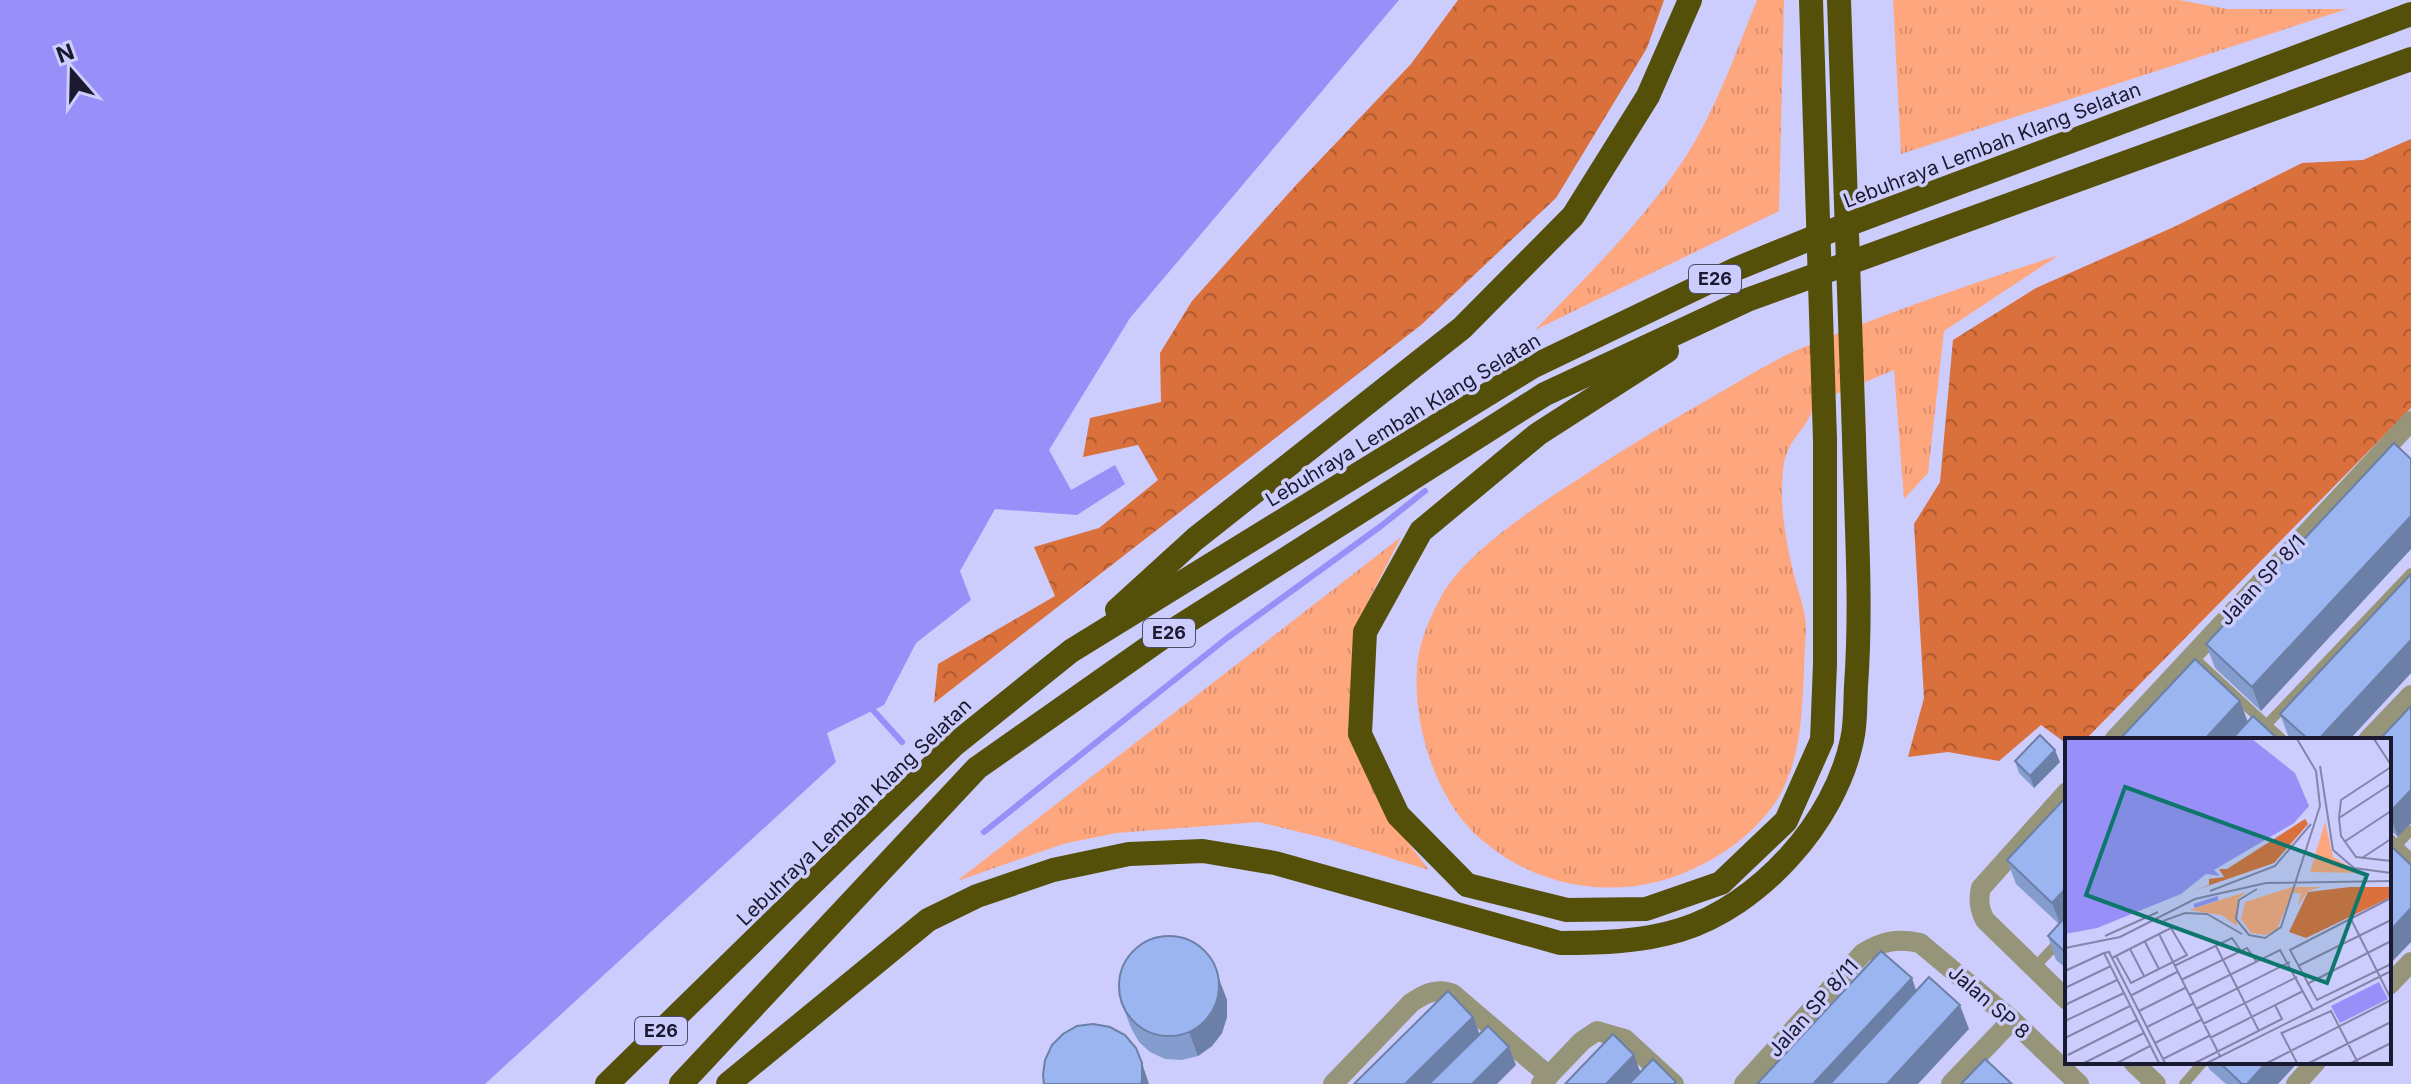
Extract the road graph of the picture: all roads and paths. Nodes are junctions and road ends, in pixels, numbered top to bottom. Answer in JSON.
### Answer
{"nodes":[{"id":1,"x":1690,"y":0,"type":"edge"},
{"id":2,"x":1811,"y":0,"type":"edge"},
{"id":3,"x":1839,"y":0,"type":"edge"},
{"id":4,"x":2411,"y":14,"type":"edge"},
{"id":5,"x":2411,"y":59,"type":"edge"},
{"id":6,"x":1747,"y":300,"type":"junction"},
{"id":7,"x":2409,"y":428,"type":"edge"},
{"id":8,"x":2411,"y":573,"type":"edge"},
{"id":9,"x":1071,"y":651,"type":"junction"},
{"id":10,"x":2191,"y":655,"type":"junction"},
{"id":11,"x":2411,"y":695,"type":"edge"},
{"id":12,"x":2267,"y":725,"type":"junction"},
{"id":13,"x":2116,"y":738,"type":"edge"},
{"id":14,"x":2254,"y":738,"type":"edge"},
{"id":15,"x":2281,"y":738,"type":"edge"},
{"id":16,"x":2370,"y":738,"type":"edge"},
{"id":17,"x":2065,"y":794,"type":"edge"},
{"id":18,"x":2411,"y":830,"type":"edge"},
{"id":19,"x":2392,"y":845,"type":"edge"},
{"id":20,"x":2411,"y":858,"type":"edge"},
{"id":21,"x":2065,"y":935,"type":"edge"},
{"id":22,"x":1889,"y":940,"type":"joint"},
{"id":23,"x":2411,"y":962,"type":"edge"},
{"id":24,"x":2033,"y":969,"type":"junction"},
{"id":25,"x":2391,"y":983,"type":"edge"},
{"id":26,"x":2065,"y":998,"type":"edge"},
{"id":27,"x":2012,"y":1020,"type":"junction"},
{"id":28,"x":2135,"y":1064,"type":"edge"},
{"id":29,"x":2201,"y":1064,"type":"edge"},
{"id":30,"x":2314,"y":1064,"type":"edge"},
{"id":31,"x":1545,"y":1080,"type":"edge"},
{"id":32,"x":607,"y":1084,"type":"edge"},
{"id":33,"x":681,"y":1084,"type":"edge"},
{"id":34,"x":728,"y":1084,"type":"edge"},
{"id":35,"x":1333,"y":1084,"type":"edge"},
{"id":36,"x":1674,"y":1084,"type":"edge"},
{"id":37,"x":1744,"y":1084,"type":"edge"},
{"id":38,"x":1951,"y":1084,"type":"edge"},
{"id":39,"x":2079,"y":1084,"type":"edge"},
{"id":40,"x":2156,"y":1084,"type":"edge"},
{"id":41,"x":2184,"y":1084,"type":"edge"},
{"id":42,"x":2296,"y":1084,"type":"edge"}],
"edges":[{"from":1,"to":9,"type":"highway"},
{"from":2,"to":6,"type":"highway","bridge":true},
{"from":3,"to":34,"type":"highway","bridge":true},
{"from":4,"to":9,"type":"highway","name":"Lebuhraya Lembah Klang Selatan","number":"E26"},
{"from":5,"to":6,"type":"highway","number":"E26"},
{"from":6,"to":33,"type":"highway","number":"E26"},
{"from":7,"to":10,"type":"street","name":"Jalan SP 8/1"},
{"from":8,"to":12,"type":"lane"},
{"from":9,"to":32,"type":"highway","name":"Lebuhraya Lembah Klang Selatan","number":"E26"},
{"from":10,"to":12,"type":"lane"},
{"from":10,"to":13,"type":"street","name":"Jalan SP 8/1"},
{"from":11,"to":16,"type":"street"},
{"from":12,"to":14,"type":"lane"},
{"from":12,"to":15,"type":"lane"},
{"from":17,"to":24,"type":"street"},
{"from":18,"to":19,"type":"lane"},
{"from":19,"to":20,"type":"lane"},
{"from":21,"to":24,"type":"lane"},
{"from":22,"to":27,"type":"street","name":"Jalan SP 8"},
{"from":22,"to":37,"type":"street","name":"Jalan SP 8/11"},
{"from":23,"to":25,"type":"street"},
{"from":24,"to":26,"type":"street"},
{"from":27,"to":38,"type":"street"},
{"from":27,"to":39,"type":"street","name":"Jalan SP 8"},
{"from":28,"to":40,"type":"street"},
{"from":29,"to":41,"type":"lane"},
{"from":30,"to":42,"type":"street"},
{"from":31,"to":35,"type":"street"},
{"from":31,"to":36,"type":"street"}]}
